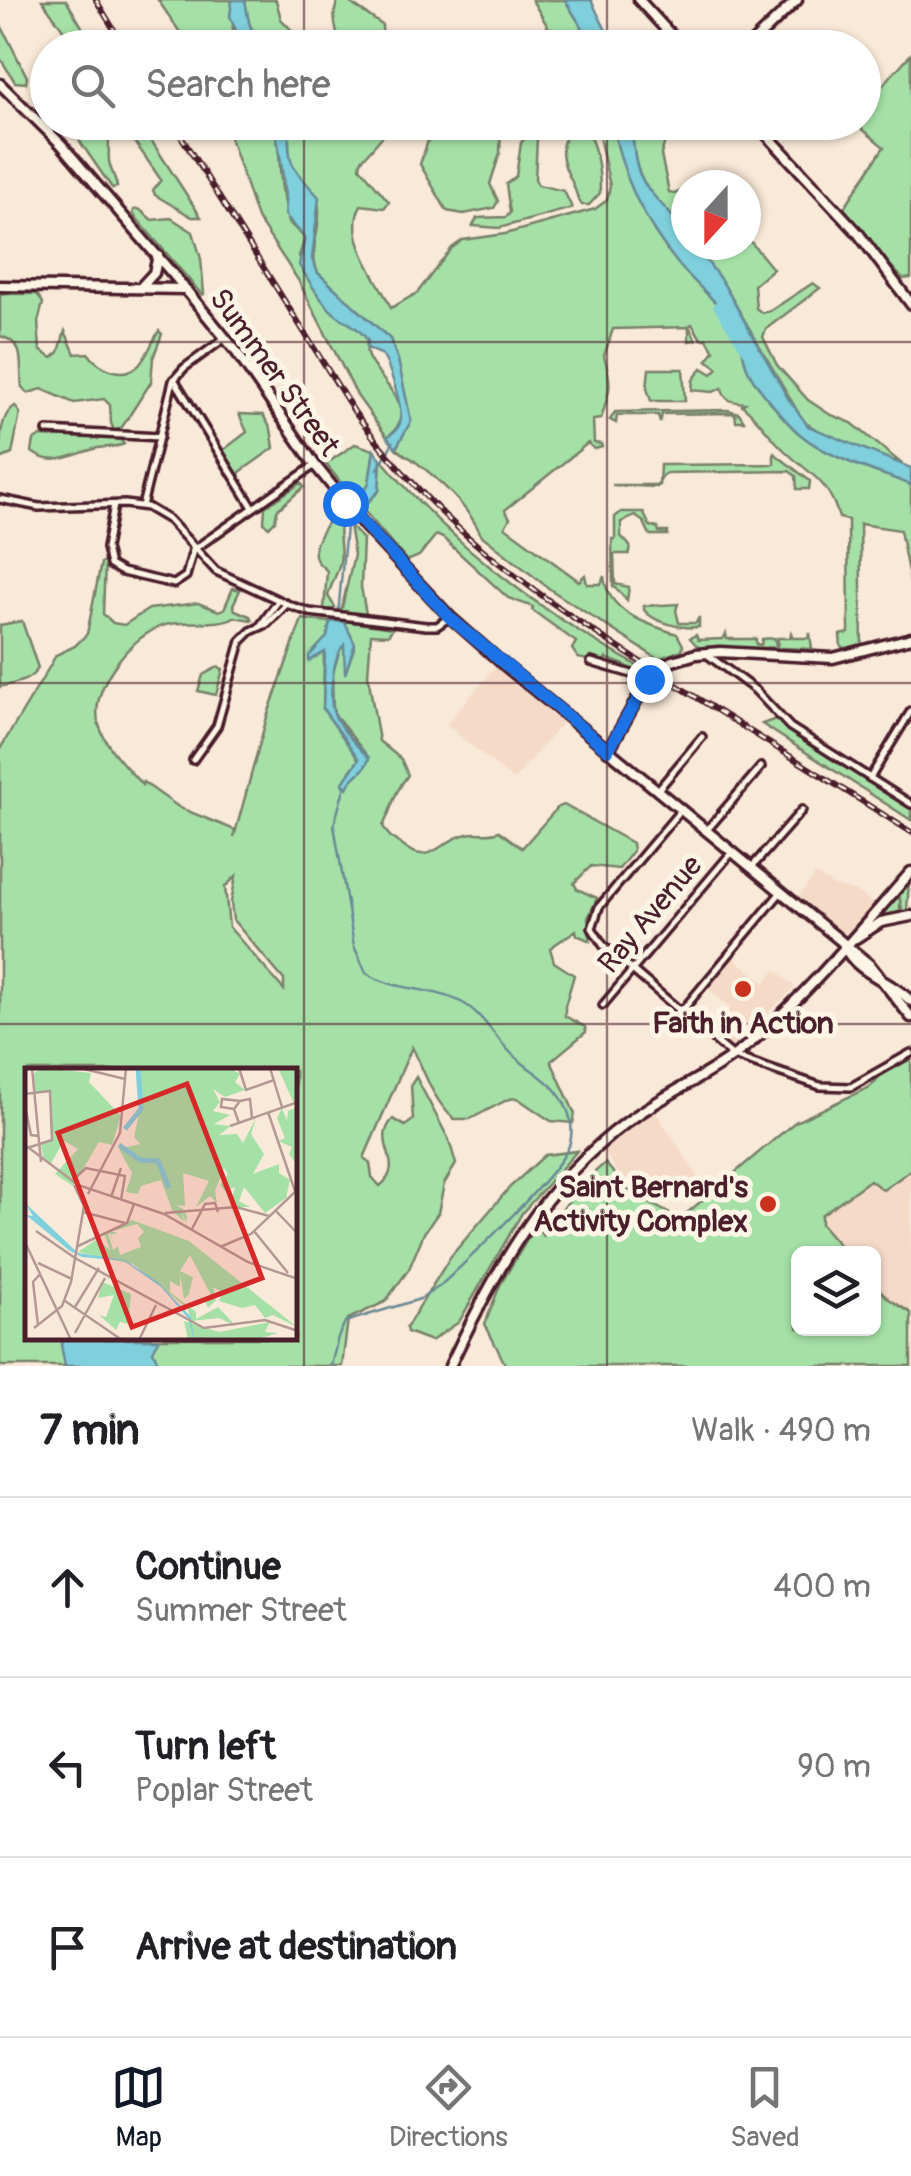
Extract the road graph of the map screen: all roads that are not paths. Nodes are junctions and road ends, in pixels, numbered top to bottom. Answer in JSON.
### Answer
{"nodes":[{"id":1,"x":639,"y":0,"type":"edge"},
{"id":2,"x":797,"y":0,"type":"edge"},
{"id":3,"x":667,"y":30,"type":"edge"},
{"id":4,"x":766,"y":30,"type":"edge"},
{"id":5,"x":0,"y":84,"type":"edge"},
{"id":6,"x":30,"y":114,"type":"edge"},
{"id":7,"x":57,"y":140,"type":"edge"},
{"id":8,"x":772,"y":140,"type":"edge"},
{"id":9,"x":158,"y":256,"type":"junction"},
{"id":10,"x":0,"y":286,"type":"edge"},
{"id":11,"x":142,"y":286,"type":"junction"},
{"id":12,"x":185,"y":288,"type":"junction"},
{"id":13,"x":911,"y":304,"type":"edge"},
{"id":14,"x":225,"y":338,"type":"junction"},
{"id":15,"x":174,"y":379,"type":"junction"},
{"id":16,"x":47,"y":431,"type":"dead end"},
{"id":17,"x":160,"y":437,"type":"junction"},
{"id":18,"x":315,"y":465,"type":"junction"},
{"id":19,"x":0,"y":498,"type":"edge"},
{"id":20,"x":114,"y":504,"type":"junction"},
{"id":21,"x":142,"y":506,"type":"junction"},
{"id":22,"x":252,"y":506,"type":"junction"},
{"id":23,"x":193,"y":550,"type":"junction"},
{"id":24,"x":279,"y":600,"type":"junction"},
{"id":25,"x":287,"y":604,"type":"junction"},
{"id":26,"x":450,"y":618,"type":"junction"},
{"id":27,"x":257,"y":628,"type":"junction"},
{"id":28,"x":911,"y":638,"type":"edge"},
{"id":29,"x":705,"y":652,"type":"junction"},
{"id":30,"x":590,"y":662,"type":"dead end"},
{"id":31,"x":649,"y":679,"type":"junction"},
{"id":32,"x":911,"y":711,"type":"edge"},
{"id":33,"x":702,"y":737,"type":"dead end"},
{"id":34,"x":608,"y":750,"type":"junction"},
{"id":35,"x":193,"y":760,"type":"dead end"},
{"id":36,"x":761,"y":767,"type":"dead end"},
{"id":37,"x":870,"y":778,"type":"junction"},
{"id":38,"x":657,"y":791,"type":"junction"},
{"id":39,"x":911,"y":804,"type":"edge"},
{"id":40,"x":680,"y":810,"type":"junction"},
{"id":41,"x":802,"y":810,"type":"dead end"},
{"id":42,"x":706,"y":831,"type":"junction"},
{"id":43,"x":732,"y":852,"type":"junction"},
{"id":44,"x":750,"y":868,"type":"junction"},
{"id":45,"x":911,"y":872,"type":"edge"},
{"id":46,"x":781,"y":892,"type":"junction"},
{"id":47,"x":911,"y":916,"type":"edge"},
{"id":48,"x":844,"y":946,"type":"junction"},
{"id":49,"x":633,"y":971,"type":"junction"},
{"id":50,"x":884,"y":980,"type":"junction"},
{"id":51,"x":911,"y":1001,"type":"edge"},
{"id":52,"x":604,"y":1006,"type":"dead end"},
{"id":53,"x":681,"y":1012,"type":"junction"},
{"id":54,"x":910,"y":1014,"type":"edge"},
{"id":55,"x":911,"y":1053,"type":"edge"},
{"id":56,"x":733,"y":1056,"type":"junction"},
{"id":57,"x":450,"y":1366,"type":"edge"}],
"edges":[{"from":1,"to":3,"type":"main road"},
{"from":2,"to":4,"type":"main road"},
{"from":5,"to":6,"type":"main road","name":"Summer Street"},
{"from":7,"to":9,"type":"main road","name":"Summer Street"},
{"from":8,"to":13,"type":"main road"},
{"from":9,"to":11,"type":"main road"},
{"from":9,"to":12,"type":"main road","name":"Summer Street"},
{"from":10,"to":11,"type":"main road"},
{"from":11,"to":12,"type":"main road"},
{"from":12,"to":14,"type":"main road","name":"Summer Street"},
{"from":14,"to":15,"type":"street"},
{"from":14,"to":18,"type":"main road","name":"Summer Street"},
{"from":15,"to":17,"type":"street"},
{"from":15,"to":22,"type":"street"},
{"from":16,"to":17,"type":"street"},
{"from":17,"to":21,"type":"street"},
{"from":18,"to":22,"type":"street"},
{"from":18,"to":26,"type":"main road","name":"Summer Street"},
{"from":19,"to":20,"type":"street"},
{"from":20,"to":21,"type":"street"},
{"from":20,"to":23,"type":"street"},
{"from":21,"to":23,"type":"street"},
{"from":22,"to":23,"type":"street"},
{"from":23,"to":24,"type":"street"},
{"from":24,"to":25,"type":"street"},
{"from":24,"to":27,"type":"street"},
{"from":25,"to":26,"type":"street"},
{"from":25,"to":27,"type":"street"},
{"from":26,"to":34,"type":"main road","name":"Summer Street"},
{"from":27,"to":35,"type":"street"},
{"from":28,"to":29,"type":"main road"},
{"from":29,"to":31,"type":"main road"},
{"from":29,"to":37,"type":"street"},
{"from":30,"to":31,"type":"street"},
{"from":31,"to":34,"type":"main road"},
{"from":32,"to":37,"type":"street"},
{"from":33,"to":38,"type":"street"},
{"from":34,"to":38,"type":"main road","name":"Summer Street"},
{"from":36,"to":42,"type":"street"},
{"from":37,"to":39,"type":"street"},
{"from":38,"to":40,"type":"main road","name":"Summer Street"},
{"from":40,"to":42,"type":"main road","name":"Summer Street"},
{"from":40,"to":49,"type":"street"},
{"from":41,"to":44,"type":"street"},
{"from":42,"to":43,"type":"main road","name":"Summer Street"},
{"from":43,"to":44,"type":"main road","name":"Summer Street"},
{"from":43,"to":49,"type":"street","name":"Ray Avenue"},
{"from":44,"to":46,"type":"main road","name":"Summer Street"},
{"from":45,"to":48,"type":"main road"},
{"from":46,"to":48,"type":"main road","name":"Summer Street"},
{"from":46,"to":53,"type":"street"},
{"from":47,"to":48,"type":"main road"},
{"from":48,"to":50,"type":"main road","name":"Summer Street"},
{"from":48,"to":56,"type":"main road"},
{"from":49,"to":52,"type":"street","name":"Ray Avenue"},
{"from":49,"to":53,"type":"street"},
{"from":50,"to":51,"type":"main road"},
{"from":50,"to":54,"type":"main road"},
{"from":53,"to":56,"type":"street"},
{"from":55,"to":56,"type":"street"},
{"from":56,"to":57,"type":"main road"}]}
